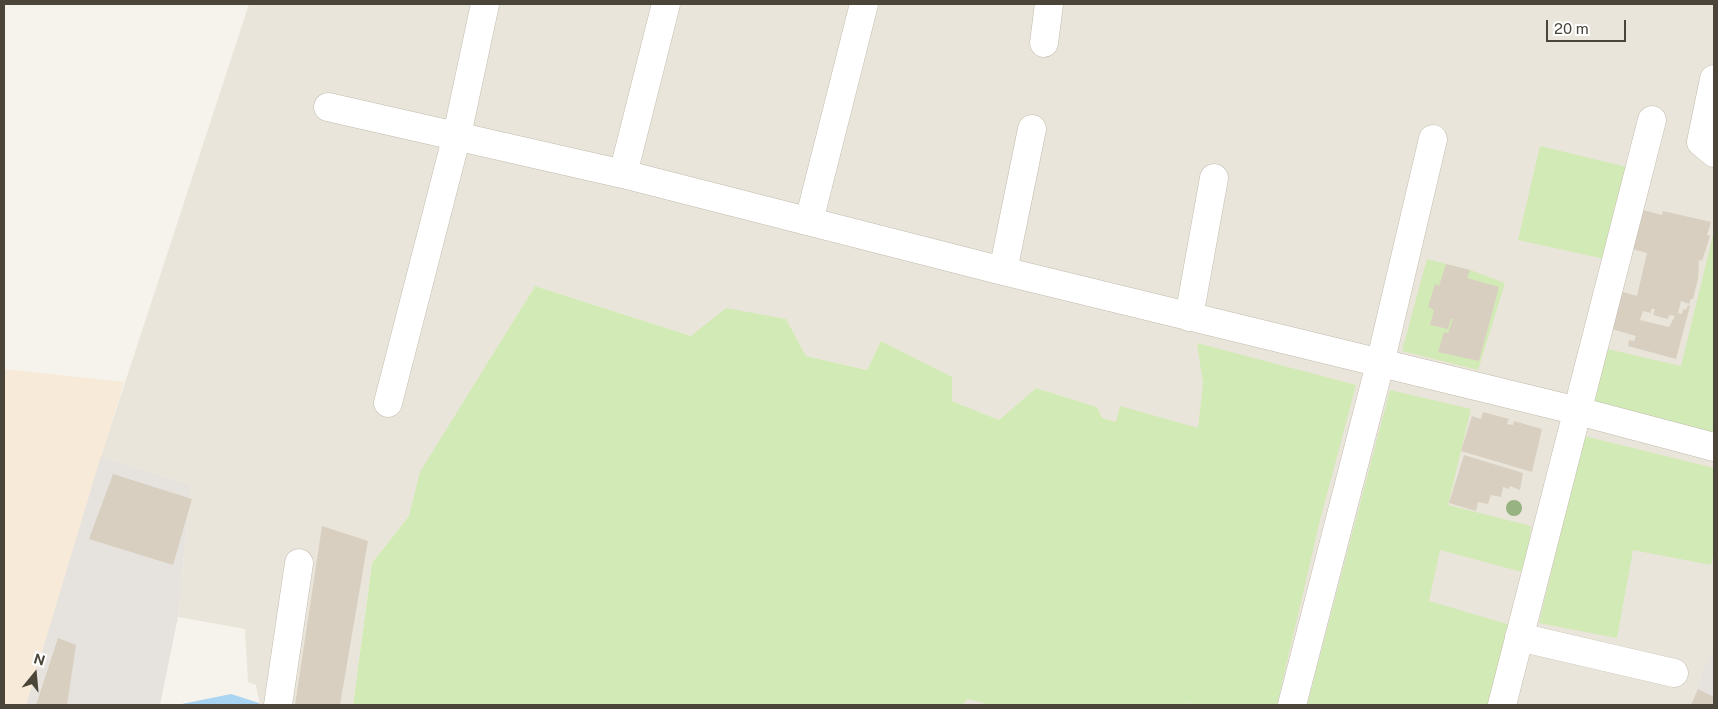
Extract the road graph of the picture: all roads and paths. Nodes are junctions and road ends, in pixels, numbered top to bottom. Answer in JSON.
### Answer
{"nodes":[{"id":1,"x":485,"y":4,"type":"edge"},
{"id":2,"x":666,"y":4,"type":"edge"},
{"id":3,"x":864,"y":4,"type":"edge"},
{"id":4,"x":1049,"y":4,"type":"edge"},
{"id":5,"x":1044,"y":43,"type":"dead end"},
{"id":6,"x":1714,"y":79,"type":"edge"},
{"id":7,"x":328,"y":107,"type":"dead end"},
{"id":8,"x":1652,"y":120,"type":"dead end"},
{"id":9,"x":1032,"y":129,"type":"dead end"},
{"id":10,"x":457,"y":136,"type":"junction"},
{"id":11,"x":1433,"y":139,"type":"dead end"},
{"id":12,"x":1714,"y":153,"type":"edge"},
{"id":13,"x":623,"y":174,"type":"junction"},
{"id":14,"x":1214,"y":178,"type":"dead end"},
{"id":15,"x":809,"y":221,"type":"junction"},
{"id":16,"x":1002,"y":271,"type":"junction"},
{"id":17,"x":1189,"y":317,"type":"junction"},
{"id":18,"x":1380,"y":364,"type":"junction"},
{"id":19,"x":388,"y":403,"type":"dead end"},
{"id":20,"x":1578,"y":411,"type":"junction"},
{"id":21,"x":1714,"y":447,"type":"edge"},
{"id":22,"x":300,"y":563,"type":"dead end"},
{"id":23,"x":1520,"y":637,"type":"junction"},
{"id":24,"x":1674,"y":673,"type":"dead end"},
{"id":25,"x":278,"y":705,"type":"edge"},
{"id":26,"x":1292,"y":705,"type":"edge"},
{"id":27,"x":1502,"y":705,"type":"edge"}],
"edges":[{"from":1,"to":10,"type":"street"},
{"from":2,"to":13,"type":"street"},
{"from":3,"to":15,"type":"street"},
{"from":4,"to":5,"type":"street"},
{"from":6,"to":12,"type":"street"},
{"from":7,"to":10,"type":"street"},
{"from":8,"to":20,"type":"street"},
{"from":9,"to":16,"type":"street"},
{"from":10,"to":13,"type":"street"},
{"from":10,"to":19,"type":"street"},
{"from":11,"to":18,"type":"street"},
{"from":13,"to":15,"type":"street"},
{"from":14,"to":17,"type":"street"},
{"from":15,"to":16,"type":"street"},
{"from":16,"to":17,"type":"street"},
{"from":17,"to":18,"type":"street"},
{"from":18,"to":20,"type":"street"},
{"from":18,"to":26,"type":"street"},
{"from":20,"to":21,"type":"street"},
{"from":20,"to":23,"type":"street"},
{"from":22,"to":25,"type":"street"},
{"from":23,"to":24,"type":"street"},
{"from":23,"to":27,"type":"street"}]}
